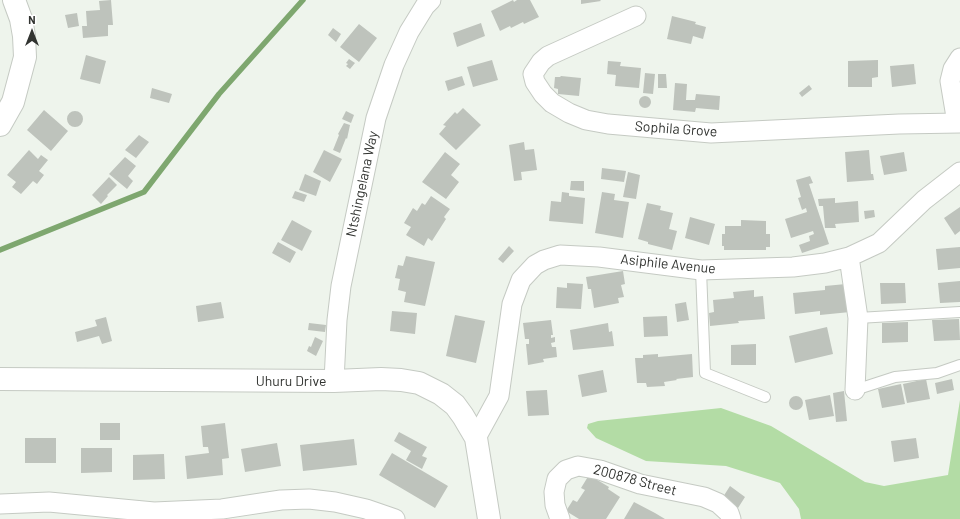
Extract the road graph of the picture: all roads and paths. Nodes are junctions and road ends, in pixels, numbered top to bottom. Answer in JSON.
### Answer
{"nodes":[{"id":1,"x":14,"y":0,"type":"edge"},
{"id":2,"x":431,"y":0,"type":"edge"},
{"id":3,"x":636,"y":16,"type":"dead end"},
{"id":4,"x":960,"y":58,"type":"edge"},
{"id":5,"x":958,"y":123,"type":"edge"},
{"id":6,"x":0,"y":125,"type":"edge"},
{"id":7,"x":960,"y":172,"type":"edge"},
{"id":8,"x":849,"y":256,"type":"junction"},
{"id":9,"x":701,"y":270,"type":"junction"},
{"id":10,"x":960,"y":312,"type":"edge"},
{"id":11,"x":858,"y":318,"type":"junction"},
{"id":12,"x":960,"y":365,"type":"edge"},
{"id":13,"x":0,"y":380,"type":"edge"},
{"id":14,"x":334,"y":381,"type":"junction"},
{"id":15,"x":855,"y":390,"type":"joint"},
{"id":16,"x":765,"y":397,"type":"dead end"},
{"id":17,"x":476,"y":438,"type":"junction"},
{"id":18,"x":0,"y":504,"type":"edge"},
{"id":19,"x":395,"y":519,"type":"edge"},
{"id":20,"x":489,"y":519,"type":"edge"},
{"id":21,"x":560,"y":519,"type":"edge"},
{"id":22,"x":732,"y":519,"type":"edge"}],
"edges":[{"from":1,"to":6,"type":"street"},
{"from":2,"to":14,"type":"street","name":"Ntshingelana Way"},
{"from":3,"to":5,"type":"street","name":"Sophila Grove"},
{"from":4,"to":5,"type":"street"},
{"from":7,"to":8,"type":"street","name":"Asiphile Avenue"},
{"from":8,"to":9,"type":"street","name":"Asiphile Avenue"},
{"from":8,"to":11,"type":"street"},
{"from":9,"to":16,"type":"lane"},
{"from":9,"to":17,"type":"street","name":"Asiphile Avenue"},
{"from":10,"to":11,"type":"lane"},
{"from":11,"to":15,"type":"street"},
{"from":12,"to":15,"type":"lane"},
{"from":13,"to":14,"type":"street","name":"Uhuru Drive"},
{"from":14,"to":17,"type":"street","name":"Uhuru Drive"},
{"from":17,"to":20,"type":"street","name":"Uhuru Drive"},
{"from":18,"to":19,"type":"street"},
{"from":21,"to":22,"type":"street","name":"200878 Street"}]}
